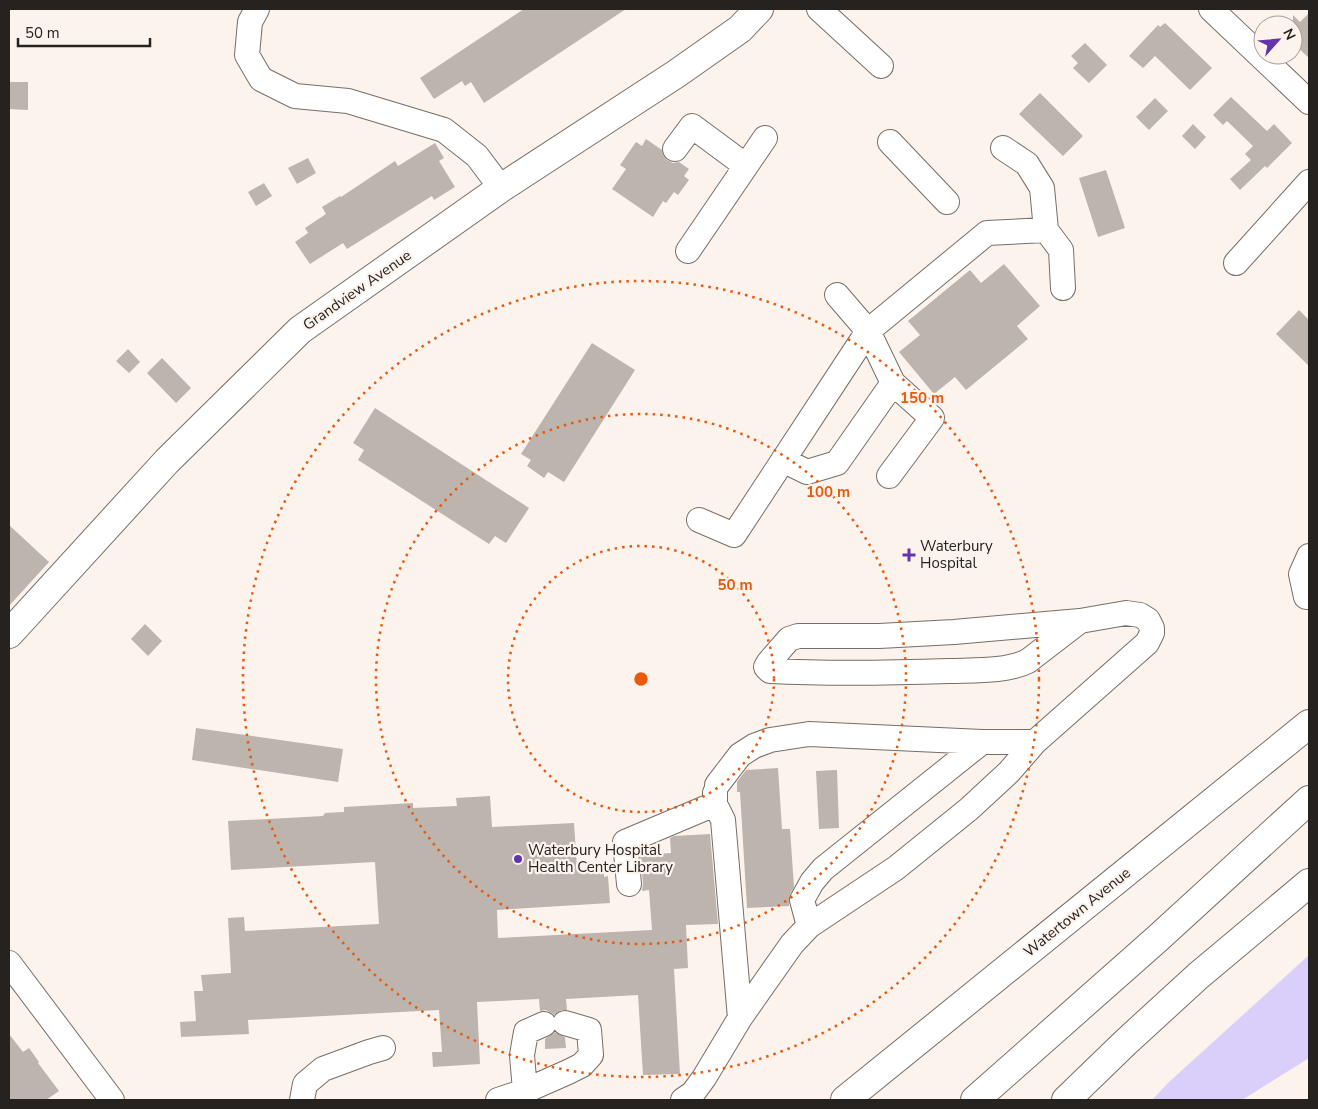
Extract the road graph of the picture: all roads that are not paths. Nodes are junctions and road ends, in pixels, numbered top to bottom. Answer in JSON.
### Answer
{"nodes":[{"id":1,"x":257,"y":9,"type":"edge"},
{"id":2,"x":759,"y":9,"type":"edge"},
{"id":3,"x":820,"y":9,"type":"edge"},
{"id":4,"x":1212,"y":9,"type":"edge"},
{"id":5,"x":881,"y":66,"type":"dead end"},
{"id":6,"x":1309,"y":102,"type":"edge"},
{"id":7,"x":765,"y":138,"type":"dead end"},
{"id":8,"x":890,"y":142,"type":"dead end"},
{"id":9,"x":675,"y":148,"type":"dead end"},
{"id":10,"x":1003,"y":148,"type":"dead end"},
{"id":11,"x":746,"y":166,"type":"junction"},
{"id":12,"x":1309,"y":182,"type":"edge"},
{"id":13,"x":500,"y":188,"type":"junction"},
{"id":14,"x":946,"y":202,"type":"dead end"},
{"id":15,"x":1046,"y":230,"type":"junction"},
{"id":16,"x":688,"y":251,"type":"dead end"},
{"id":17,"x":1236,"y":263,"type":"dead end"},
{"id":18,"x":1063,"y":288,"type":"dead end"},
{"id":19,"x":837,"y":295,"type":"dead end"},
{"id":20,"x":868,"y":331,"type":"junction"},
{"id":21,"x":893,"y":383,"type":"junction"},
{"id":22,"x":783,"y":460,"type":"junction"},
{"id":23,"x":889,"y":476,"type":"dead end"},
{"id":24,"x":699,"y":520,"type":"dead end"},
{"id":25,"x":1309,"y":556,"type":"edge"},
{"id":26,"x":1308,"y":597,"type":"edge"},
{"id":27,"x":1080,"y":621,"type":"junction"},
{"id":28,"x":9,"y":634,"type":"edge"},
{"id":29,"x":1309,"y":724,"type":"edge"},
{"id":30,"x":982,"y":742,"type":"junction"},
{"id":31,"x":1035,"y":742,"type":"junction"},
{"id":32,"x":716,"y":794,"type":"junction"},
{"id":33,"x":1309,"y":800,"type":"edge"},
{"id":34,"x":1309,"y":883,"type":"edge"},
{"id":35,"x":629,"y":884,"type":"dead end"},
{"id":36,"x":809,"y":926,"type":"junction"},
{"id":37,"x":1157,"y":939,"type":"junction"},
{"id":38,"x":9,"y":963,"type":"edge"},
{"id":39,"x":1198,"y":976,"type":"junction"},
{"id":40,"x":9,"y":989,"type":"edge"},
{"id":41,"x":740,"y":1018,"type":"junction"},
{"id":42,"x":383,"y":1048,"type":"dead end"},
{"id":43,"x":90,"y":1070,"type":"junction"},
{"id":44,"x":525,"y":1092,"type":"junction"},
{"id":45,"x":112,"y":1100,"type":"edge"},
{"id":46,"x":302,"y":1100,"type":"edge"},
{"id":47,"x":498,"y":1100,"type":"edge"},
{"id":48,"x":683,"y":1100,"type":"edge"},
{"id":49,"x":845,"y":1100,"type":"edge"},
{"id":50,"x":975,"y":1100,"type":"edge"},
{"id":51,"x":1002,"y":1100,"type":"edge"},
{"id":52,"x":1066,"y":1100,"type":"edge"},
{"id":53,"x":1084,"y":1100,"type":"edge"}],
"edges":[{"from":1,"to":13,"type":"street"},
{"from":2,"to":13,"type":"main road","name":"Grandview Avenue"},
{"from":3,"to":5,"type":"street"},
{"from":4,"to":6,"type":"street"},
{"from":7,"to":11,"type":"street"},
{"from":8,"to":14,"type":"street"},
{"from":9,"to":11,"type":"street"},
{"from":10,"to":15,"type":"street"},
{"from":11,"to":16,"type":"street"},
{"from":12,"to":17,"type":"street"},
{"from":13,"to":28,"type":"main road","name":"Grandview Avenue"},
{"from":15,"to":18,"type":"street"},
{"from":15,"to":20,"type":"street"},
{"from":19,"to":20,"type":"street"},
{"from":20,"to":21,"type":"street"},
{"from":20,"to":22,"type":"street"},
{"from":21,"to":22,"type":"street"},
{"from":21,"to":23,"type":"street"},
{"from":22,"to":24,"type":"street"},
{"from":25,"to":26,"type":"street"},
{"from":27,"to":27,"type":"street"},
{"from":27,"to":31,"type":"street"},
{"from":29,"to":49,"type":"main road","name":"Watertown Avenue"},
{"from":30,"to":31,"type":"street"},
{"from":30,"to":32,"type":"street"},
{"from":30,"to":36,"type":"street"},
{"from":31,"to":36,"type":"street"},
{"from":32,"to":35,"type":"street"},
{"from":32,"to":41,"type":"street"},
{"from":33,"to":37,"type":"main road"},
{"from":34,"to":39,"type":"main road"},
{"from":36,"to":41,"type":"street"},
{"from":37,"to":50,"type":"main road"},
{"from":37,"to":51,"type":"main road"},
{"from":38,"to":43,"type":"street"},
{"from":39,"to":52,"type":"main road"},
{"from":39,"to":53,"type":"main road"},
{"from":40,"to":43,"type":"street"},
{"from":41,"to":48,"type":"street"},
{"from":42,"to":46,"type":"street"},
{"from":43,"to":45,"type":"street"},
{"from":44,"to":44,"type":"street"},
{"from":44,"to":47,"type":"street"}]}
